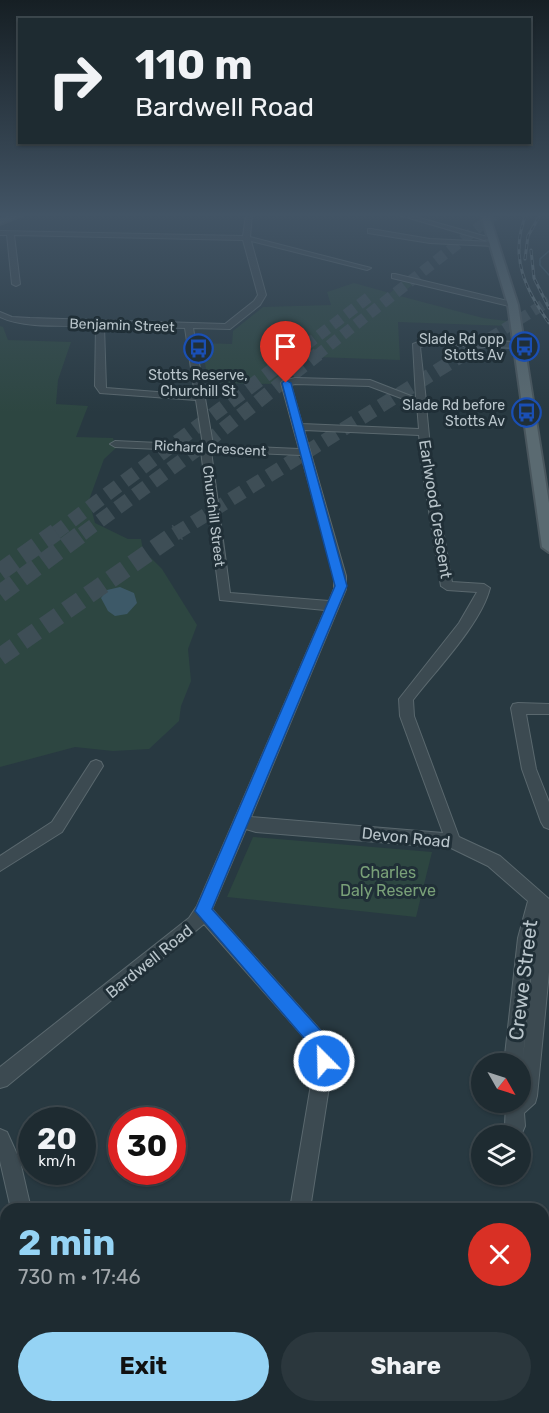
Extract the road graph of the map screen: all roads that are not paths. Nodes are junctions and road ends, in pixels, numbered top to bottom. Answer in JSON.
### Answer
{"nodes":[{"id":1,"x":16,"y":281,"type":"edge"},
{"id":2,"x":257,"y":281,"type":"edge"},
{"id":3,"x":415,"y":281,"type":"edge"},
{"id":4,"x":505,"y":281,"type":"edge"},
{"id":5,"x":16,"y":284,"type":"dead end"},
{"id":6,"x":513,"y":305,"type":"junction"},
{"id":7,"x":0,"y":314,"type":"edge"},
{"id":8,"x":100,"y":324,"type":"junction"},
{"id":9,"x":189,"y":328,"type":"junction"},
{"id":10,"x":519,"y":345,"type":"junction"},
{"id":11,"x":201,"y":398,"type":"junction"},
{"id":12,"x":423,"y":403,"type":"junction"},
{"id":13,"x":298,"y":427,"type":"junction"},
{"id":14,"x":423,"y":432,"type":"junction"},
{"id":15,"x":115,"y":444,"type":"dead end"},
{"id":16,"x":207,"y":447,"type":"junction"},
{"id":17,"x":305,"y":452,"type":"junction"},
{"id":18,"x":549,"y":547,"type":"edge"},
{"id":19,"x":333,"y":606,"type":"junction"},
{"id":20,"x":549,"y":709,"type":"edge"},
{"id":21,"x":96,"y":766,"type":"dead end"},
{"id":22,"x":242,"y":821,"type":"junction"},
{"id":23,"x":549,"y":822,"type":"edge"},
{"id":24,"x":453,"y":841,"type":"junction"},
{"id":25,"x":0,"y":864,"type":"edge"},
{"id":26,"x":543,"y":903,"type":"edge"},
{"id":27,"x":203,"y":911,"type":"junction"},
{"id":28,"x":549,"y":917,"type":"edge"},
{"id":29,"x":514,"y":1053,"type":"edge"},
{"id":30,"x":531,"y":1066,"type":"edge"},
{"id":31,"x":0,"y":1079,"type":"edge"},
{"id":32,"x":0,"y":1139,"type":"edge"},
{"id":33,"x":20,"y":1203,"type":"edge"},
{"id":34,"x":301,"y":1203,"type":"edge"}],
"edges":[{"from":1,"to":5,"type":"street"},
{"from":2,"to":9,"type":"street","name":"Benjamin Street"},
{"from":3,"to":6,"type":"street"},
{"from":4,"to":6,"type":"main road"},
{"from":6,"to":10,"type":"main road"},
{"from":7,"to":8,"type":"street","name":"Benjamin Street"},
{"from":8,"to":9,"type":"street","name":"Benjamin Street"},
{"from":8,"to":11,"type":"street"},
{"from":9,"to":11,"type":"street","name":"Churchill Street"},
{"from":10,"to":12,"type":"street"},
{"from":10,"to":18,"type":"main road"},
{"from":11,"to":16,"type":"street","name":"Churchill Street"},
{"from":12,"to":13,"type":"street","name":"Bardwell Road"},
{"from":12,"to":14,"type":"street"},
{"from":13,"to":14,"type":"street"},
{"from":13,"to":17,"type":"street","name":"Bardwell Road"},
{"from":14,"to":24,"type":"street","name":"Earlwood Crescent"},
{"from":15,"to":16,"type":"street","name":"Richard Crescent"},
{"from":16,"to":17,"type":"street","name":"Richard Crescent"},
{"from":16,"to":19,"type":"street","name":"Churchill Street"},
{"from":17,"to":19,"type":"street","name":"Bardwell Road"},
{"from":19,"to":22,"type":"street","name":"Bardwell Road"},
{"from":20,"to":23,"type":"street"},
{"from":21,"to":25,"type":"street"},
{"from":22,"to":24,"type":"street","name":"Devon Road"},
{"from":22,"to":27,"type":"street","name":"Bardwell Road"},
{"from":24,"to":26,"type":"street","name":"Devon Road"},
{"from":26,"to":29,"type":"street","name":"Crewe Street"},
{"from":27,"to":31,"type":"street","name":"Bardwell Road"},
{"from":27,"to":34,"type":"street"},
{"from":28,"to":30,"type":"street","name":"Crewe Street"},
{"from":32,"to":33,"type":"street"}]}
